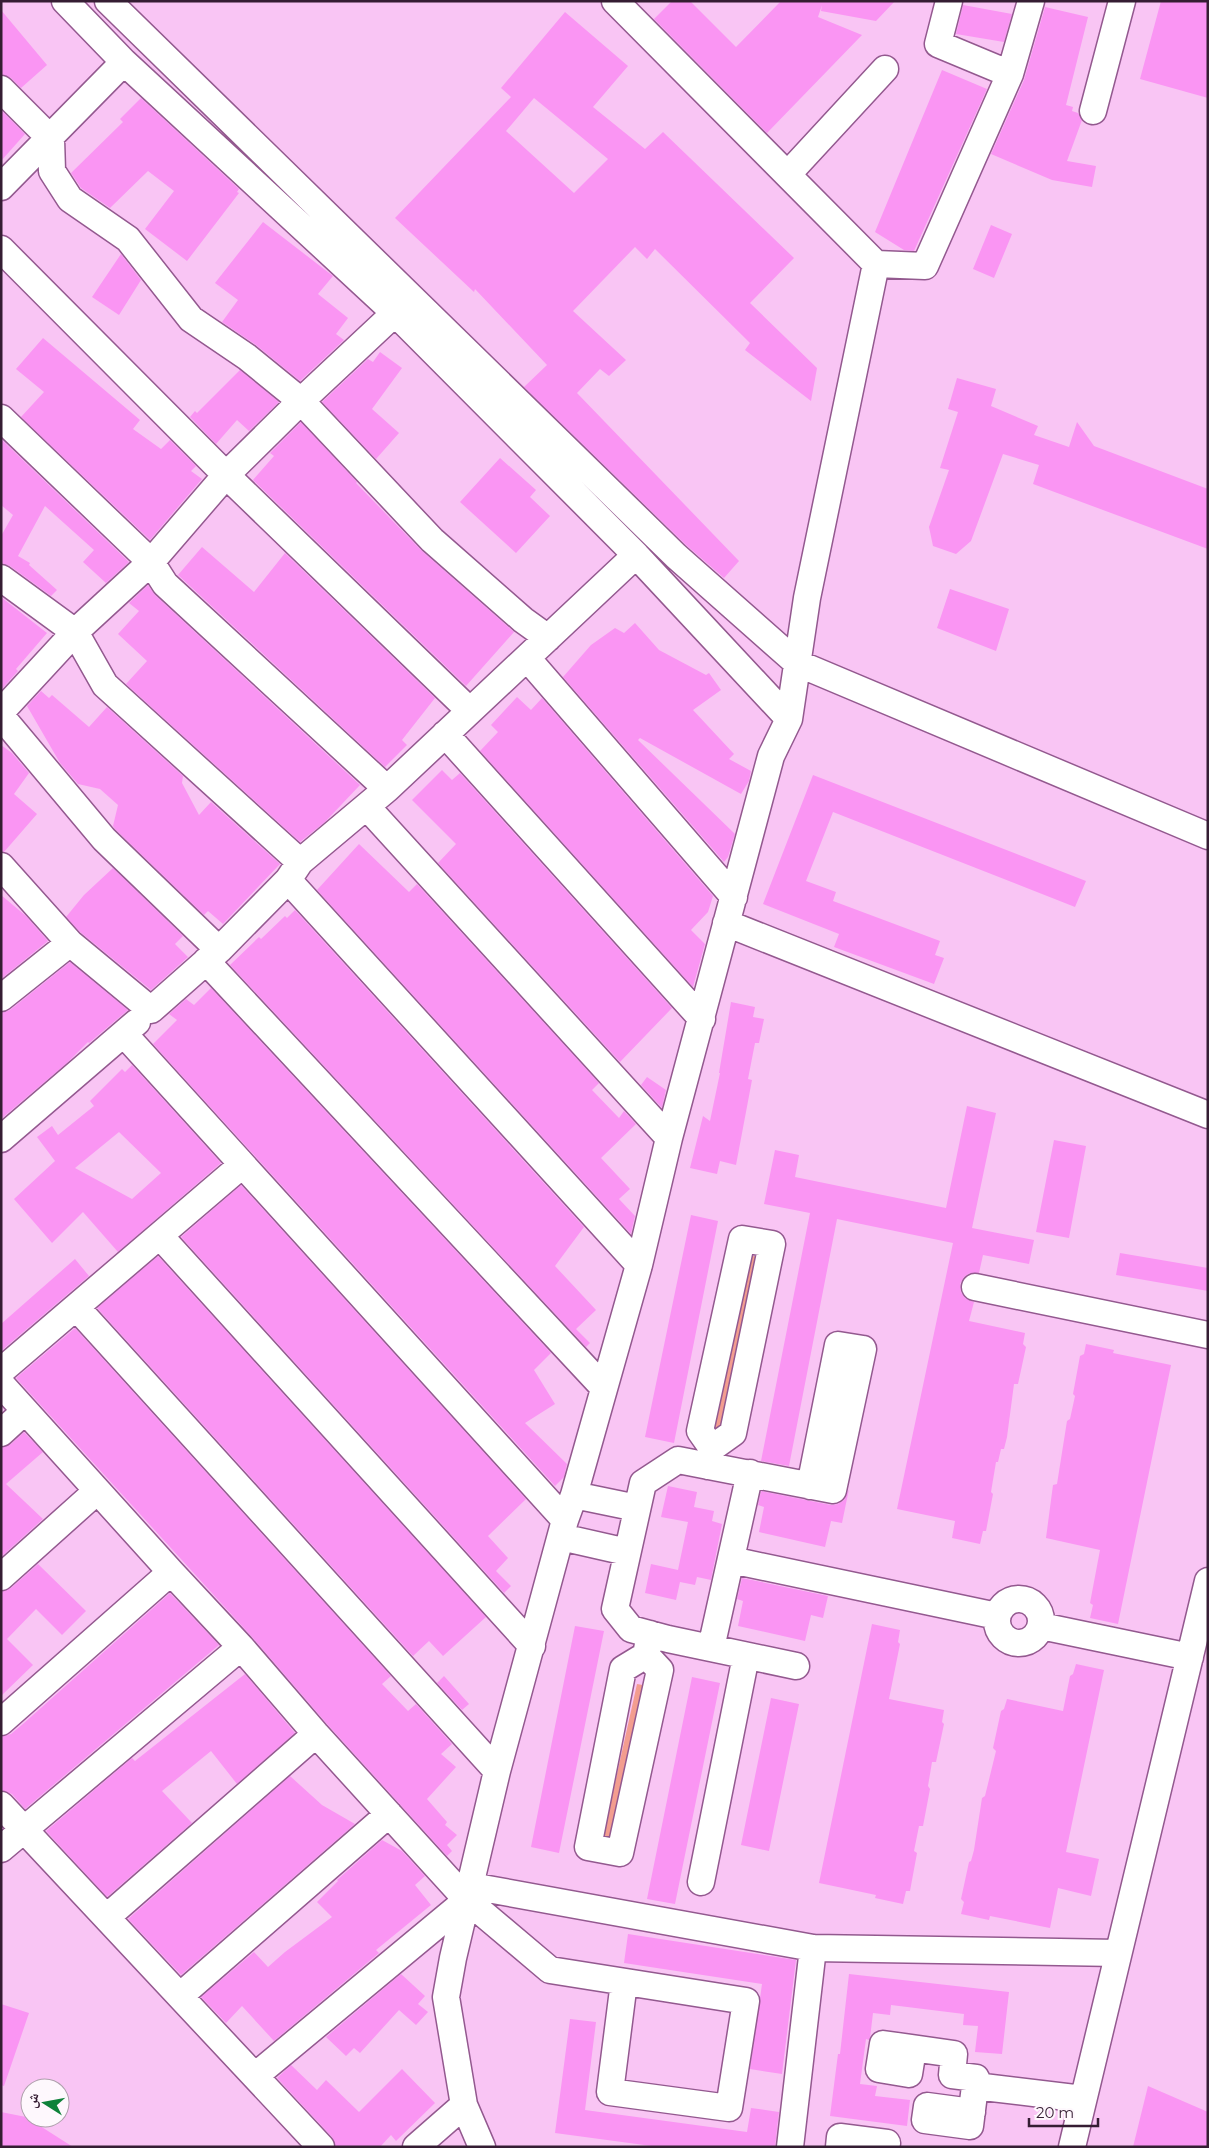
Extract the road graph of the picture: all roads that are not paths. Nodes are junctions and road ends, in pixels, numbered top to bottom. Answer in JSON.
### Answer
{"nodes":[{"id":1,"x":65,"y":1,"type":"edge"},
{"id":2,"x":108,"y":1,"type":"edge"},
{"id":3,"x":615,"y":1,"type":"edge"},
{"id":4,"x":949,"y":1,"type":"edge"},
{"id":5,"x":1031,"y":1,"type":"edge"},
{"id":6,"x":1122,"y":1,"type":"edge"},
{"id":7,"x":124,"y":62,"type":"junction"},
{"id":8,"x":885,"y":69,"type":"dead end"},
{"id":9,"x":1010,"y":74,"type":"junction"},
{"id":10,"x":1,"y":89,"type":"edge"},
{"id":11,"x":1093,"y":111,"type":"dead end"},
{"id":12,"x":51,"y":139,"type":"junction"},
{"id":13,"x":788,"y":174,"type":"junction"},
{"id":14,"x":1,"y":187,"type":"edge"},
{"id":15,"x":1,"y":249,"type":"edge"},
{"id":16,"x":876,"y":264,"type":"junction"},
{"id":17,"x":394,"y":313,"type":"junction"},
{"id":18,"x":301,"y":401,"type":"junction"},
{"id":19,"x":1,"y":418,"type":"edge"},
{"id":20,"x":226,"y":475,"type":"junction"},
{"id":21,"x":636,"y":555,"type":"junction"},
{"id":22,"x":151,"y":562,"type":"junction"},
{"id":23,"x":1,"y":578,"type":"edge"},
{"id":24,"x":75,"y":632,"type":"junction"},
{"id":25,"x":548,"y":638,"type":"junction"},
{"id":26,"x":527,"y":658,"type":"junction"},
{"id":27,"x":797,"y":663,"type":"junction"},
{"id":28,"x":470,"y":711,"type":"junction"},
{"id":29,"x":1,"y":714,"type":"edge"},
{"id":30,"x":789,"y":719,"type":"junction"},
{"id":31,"x":446,"y":734,"type":"junction"},
{"id":32,"x":388,"y":788,"type":"junction"},
{"id":33,"x":367,"y":807,"type":"junction"},
{"id":34,"x":1208,"y":836,"type":"edge"},
{"id":35,"x":1,"y":866,"type":"edge"},
{"id":36,"x":294,"y":871,"type":"junction"},
{"id":37,"x":734,"y":897,"type":"junction"},
{"id":38,"x":726,"y":923,"type":"junction"},
{"id":39,"x":70,"y":943,"type":"junction"},
{"id":40,"x":213,"y":956,"type":"junction"},
{"id":41,"x":1,"y":998,"type":"edge"},
{"id":42,"x":151,"y":1010,"type":"junction"},
{"id":43,"x":702,"y":1019,"type":"junction"},
{"id":44,"x":124,"y":1034,"type":"junction"},
{"id":45,"x":1208,"y":1114,"type":"edge"},
{"id":46,"x":669,"y":1138,"type":"junction"},
{"id":47,"x":1,"y":1140,"type":"edge"},
{"id":48,"x":242,"y":1165,"type":"junction"},
{"id":49,"x":160,"y":1236,"type":"junction"},
{"id":50,"x":639,"y":1265,"type":"junction"},
{"id":51,"x":975,"y":1287,"type":"dead end"},
{"id":52,"x":76,"y":1307,"type":"junction"},
{"id":53,"x":1208,"y":1336,"type":"edge"},
{"id":54,"x":1,"y":1371,"type":"edge"},
{"id":55,"x":1,"y":1384,"type":"edge"},
{"id":56,"x":604,"y":1388,"type":"junction"},
{"id":57,"x":26,"y":1411,"type":"junction"},
{"id":58,"x":1,"y":1433,"type":"edge"},
{"id":59,"x":710,"y":1457,"type":"junction"},
{"id":60,"x":750,"y":1473,"type":"junction"},
{"id":61,"x":810,"y":1486,"type":"junction"},
{"id":62,"x":97,"y":1491,"type":"junction"},
{"id":63,"x":574,"y":1495,"type":"junction"},
{"id":64,"x":637,"y":1508,"type":"junction"},
{"id":65,"x":563,"y":1529,"type":"junction"},
{"id":66,"x":627,"y":1552,"type":"junction"},
{"id":67,"x":731,"y":1560,"type":"junction"},
{"id":68,"x":171,"y":1572,"type":"junction"},
{"id":69,"x":1,"y":1577,"type":"edge"},
{"id":70,"x":1208,"y":1581,"type":"edge"},
{"id":71,"x":648,"y":1645,"type":"junction"},
{"id":72,"x":532,"y":1646,"type":"junction"},
{"id":73,"x":242,"y":1647,"type":"junction"},
{"id":74,"x":711,"y":1648,"type":"junction"},
{"id":75,"x":746,"y":1656,"type":"junction"},
{"id":76,"x":1190,"y":1657,"type":"junction"},
{"id":77,"x":796,"y":1666,"type":"dead end"},
{"id":78,"x":1,"y":1722,"type":"edge"},
{"id":79,"x":316,"y":1734,"type":"junction"},
{"id":80,"x":497,"y":1772,"type":"junction"},
{"id":81,"x":1,"y":1805,"type":"edge"},
{"id":82,"x":388,"y":1814,"type":"junction"},
{"id":83,"x":24,"y":1830,"type":"junction"},
{"id":84,"x":1,"y":1849,"type":"edge"},
{"id":85,"x":701,"y":1882,"type":"dead end"},
{"id":86,"x":469,"y":1893,"type":"junction"},
{"id":87,"x":107,"y":1917,"type":"junction"},
{"id":88,"x":813,"y":1948,"type":"junction"},
{"id":89,"x":1118,"y":1953,"type":"junction"},
{"id":90,"x":624,"y":1982,"type":"junction"},
{"id":91,"x":180,"y":1996,"type":"junction"},
{"id":92,"x":913,"y":2048,"type":"dead end"},
{"id":93,"x":255,"y":2076,"type":"junction"},
{"id":94,"x":975,"y":2086,"type":"junction"},
{"id":95,"x":1083,"y":2099,"type":"junction"},
{"id":96,"x":464,"y":2105,"type":"junction"},
{"id":97,"x":972,"y":2112,"type":"dead end"},
{"id":98,"x":888,"y":2143,"type":"dead end"},
{"id":99,"x":321,"y":2147,"type":"edge"},
{"id":100,"x":416,"y":2147,"type":"edge"},
{"id":101,"x":482,"y":2147,"type":"edge"},
{"id":102,"x":790,"y":2147,"type":"edge"},
{"id":103,"x":839,"y":2147,"type":"edge"},
{"id":104,"x":1072,"y":2147,"type":"edge"}],
"edges":[{"from":1,"to":7,"type":"street"},
{"from":2,"to":27,"type":"street"},
{"from":3,"to":13,"type":"street"},
{"from":4,"to":9,"type":"street"},
{"from":5,"to":9,"type":"street"},
{"from":6,"to":11,"type":"street"},
{"from":7,"to":12,"type":"street"},
{"from":7,"to":17,"type":"street"},
{"from":8,"to":13,"type":"street"},
{"from":9,"to":16,"type":"street"},
{"from":10,"to":12,"type":"street"},
{"from":12,"to":14,"type":"street"},
{"from":12,"to":18,"type":"street"},
{"from":13,"to":16,"type":"street"},
{"from":15,"to":20,"type":"street"},
{"from":16,"to":27,"type":"street"},
{"from":17,"to":18,"type":"street"},
{"from":17,"to":21,"type":"street"},
{"from":18,"to":20,"type":"street"},
{"from":18,"to":25,"type":"street"},
{"from":19,"to":22,"type":"street"},
{"from":20,"to":22,"type":"street"},
{"from":20,"to":28,"type":"street"},
{"from":21,"to":25,"type":"street"},
{"from":21,"to":30,"type":"street"},
{"from":22,"to":24,"type":"street"},
{"from":22,"to":32,"type":"street"},
{"from":23,"to":24,"type":"street"},
{"from":24,"to":29,"type":"street"},
{"from":24,"to":36,"type":"street"},
{"from":25,"to":26,"type":"street"},
{"from":26,"to":28,"type":"street"},
{"from":26,"to":37,"type":"street"},
{"from":27,"to":30,"type":"street"},
{"from":27,"to":34,"type":"street"},
{"from":28,"to":31,"type":"street"},
{"from":29,"to":40,"type":"street"},
{"from":30,"to":37,"type":"street"},
{"from":31,"to":32,"type":"street"},
{"from":31,"to":43,"type":"street"},
{"from":32,"to":33,"type":"street"},
{"from":33,"to":36,"type":"street"},
{"from":33,"to":46,"type":"street"},
{"from":35,"to":39,"type":"street"},
{"from":36,"to":40,"type":"street"},
{"from":36,"to":50,"type":"street"},
{"from":37,"to":38,"type":"street"},
{"from":38,"to":43,"type":"street"},
{"from":38,"to":45,"type":"street"},
{"from":39,"to":41,"type":"street"},
{"from":39,"to":42,"type":"street"},
{"from":40,"to":42,"type":"street"},
{"from":40,"to":56,"type":"street"},
{"from":42,"to":44,"type":"street"},
{"from":43,"to":46,"type":"street"},
{"from":44,"to":47,"type":"street"},
{"from":44,"to":48,"type":"street"},
{"from":46,"to":50,"type":"street"},
{"from":48,"to":49,"type":"street"},
{"from":48,"to":65,"type":"street"},
{"from":49,"to":52,"type":"street"},
{"from":49,"to":72,"type":"street"},
{"from":50,"to":56,"type":"street"},
{"from":51,"to":53,"type":"street"},
{"from":52,"to":54,"type":"street"},
{"from":52,"to":80,"type":"street"},
{"from":55,"to":57,"type":"street"},
{"from":56,"to":63,"type":"street"},
{"from":57,"to":58,"type":"street"},
{"from":57,"to":62,"type":"street"},
{"from":59,"to":59,"type":"street"},
{"from":59,"to":60,"type":"street"},
{"from":59,"to":64,"type":"street"},
{"from":60,"to":61,"type":"street"},
{"from":60,"to":67,"type":"street"},
{"from":61,"to":61,"type":"street"},
{"from":62,"to":68,"type":"street"},
{"from":62,"to":69,"type":"street"},
{"from":63,"to":64,"type":"street"},
{"from":63,"to":65,"type":"street"},
{"from":64,"to":66,"type":"street"},
{"from":65,"to":66,"type":"street"},
{"from":65,"to":72,"type":"street"},
{"from":66,"to":71,"type":"street"},
{"from":67,"to":74,"type":"street"},
{"from":67,"to":76,"type":"street"},
{"from":68,"to":73,"type":"street"},
{"from":68,"to":78,"type":"street"},
{"from":70,"to":76,"type":"street"},
{"from":71,"to":71,"type":"street"},
{"from":71,"to":74,"type":"street"},
{"from":72,"to":80,"type":"street"},
{"from":73,"to":79,"type":"street"},
{"from":73,"to":83,"type":"street"},
{"from":74,"to":75,"type":"street"},
{"from":75,"to":77,"type":"street"},
{"from":75,"to":85,"type":"street"},
{"from":76,"to":89,"type":"street"},
{"from":79,"to":82,"type":"street"},
{"from":79,"to":87,"type":"street"},
{"from":80,"to":86,"type":"street"},
{"from":81,"to":83,"type":"street"},
{"from":82,"to":86,"type":"street"},
{"from":82,"to":91,"type":"street"},
{"from":83,"to":84,"type":"street"},
{"from":83,"to":87,"type":"street"},
{"from":86,"to":88,"type":"street"},
{"from":86,"to":90,"type":"street"},
{"from":86,"to":93,"type":"street"},
{"from":86,"to":96,"type":"street"},
{"from":87,"to":91,"type":"street"},
{"from":88,"to":89,"type":"street"},
{"from":88,"to":102,"type":"street"},
{"from":89,"to":95,"type":"street"},
{"from":90,"to":90,"type":"street"},
{"from":91,"to":93,"type":"street"},
{"from":92,"to":94,"type":"street"},
{"from":93,"to":99,"type":"street"},
{"from":94,"to":95,"type":"street"},
{"from":94,"to":97,"type":"street"},
{"from":95,"to":104,"type":"street"},
{"from":96,"to":100,"type":"street"},
{"from":96,"to":101,"type":"street"},
{"from":98,"to":103,"type":"street"}]}
